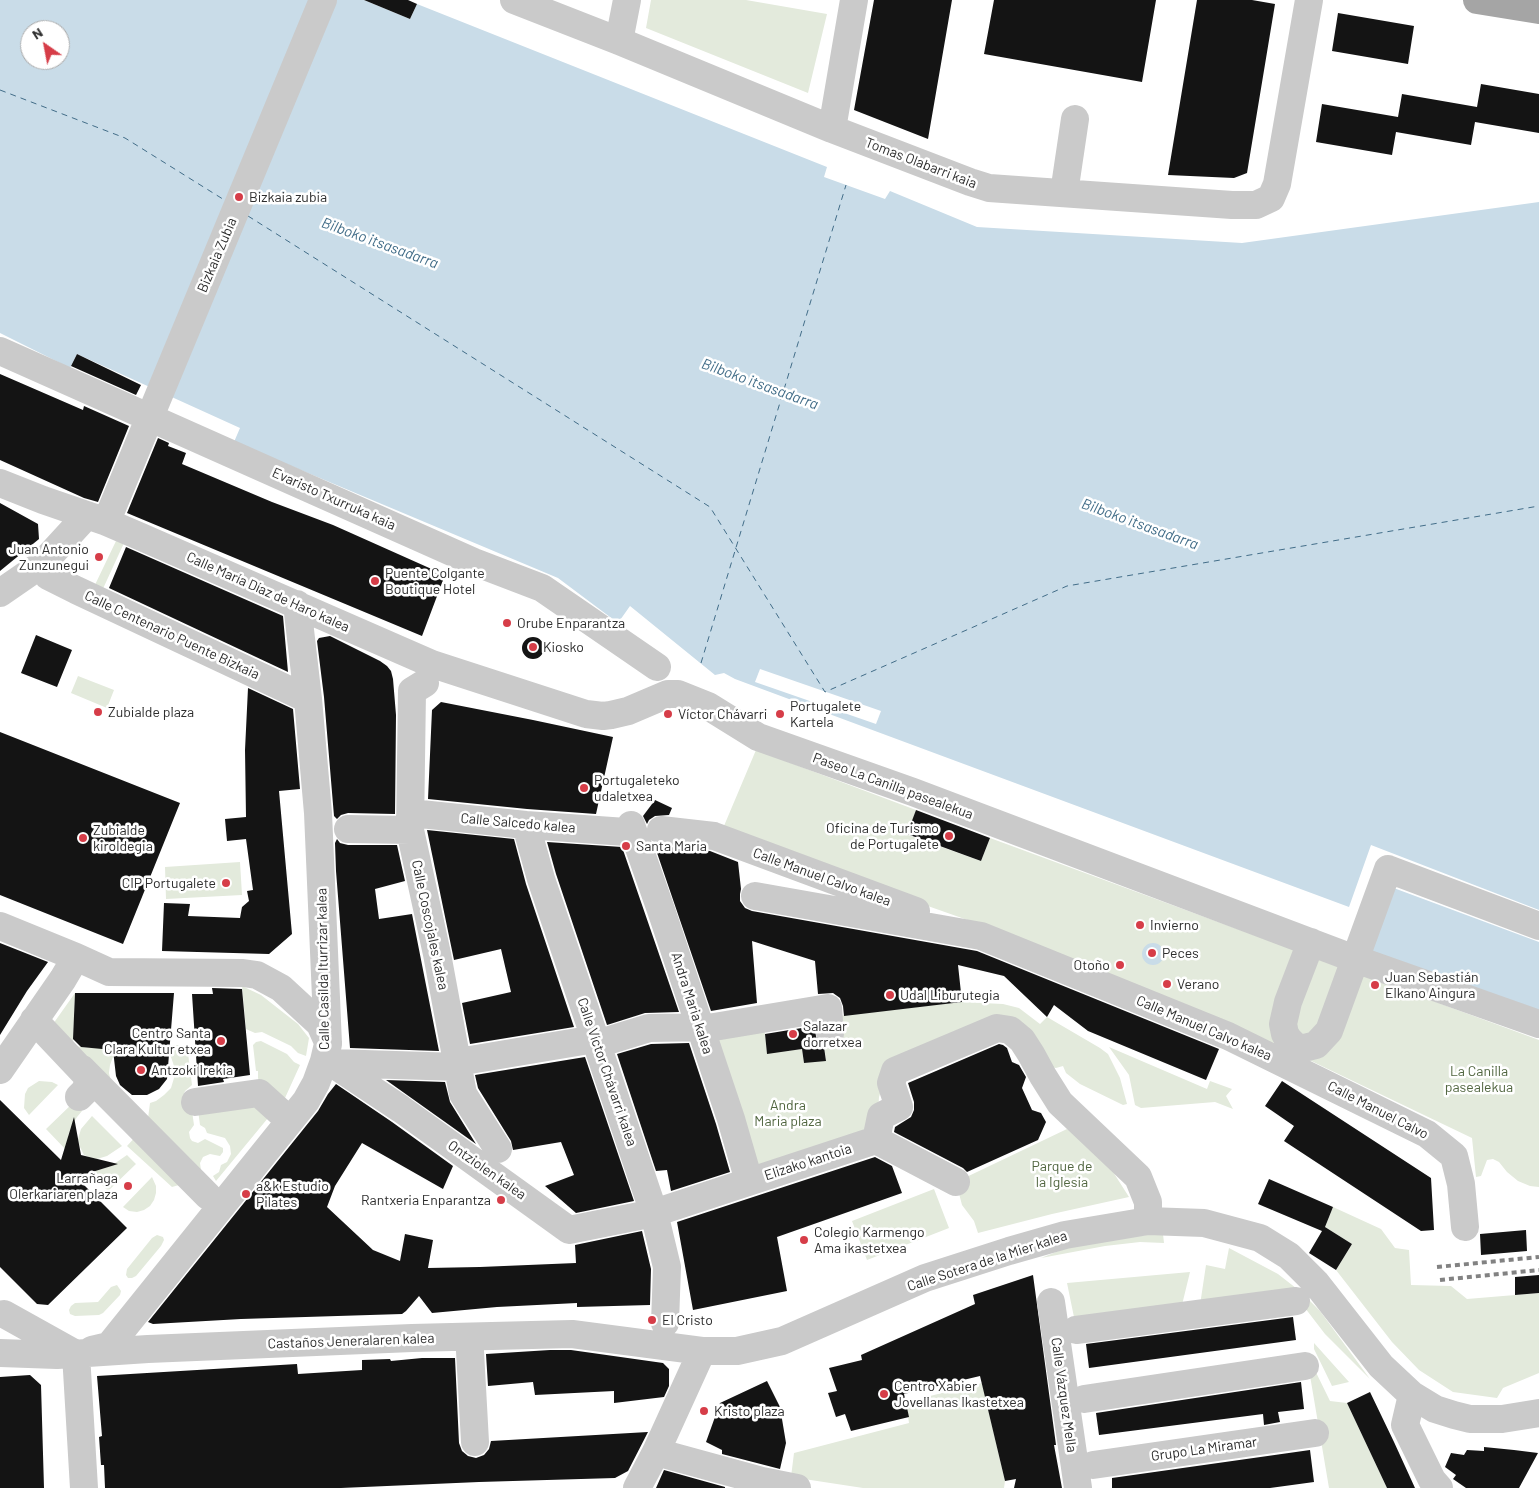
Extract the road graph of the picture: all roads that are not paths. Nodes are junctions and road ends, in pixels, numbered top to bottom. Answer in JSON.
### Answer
{"nodes":[{"id":1,"x":323,"y":0,"type":"edge"},
{"id":2,"x":514,"y":0,"type":"edge"},
{"id":3,"x":627,"y":0,"type":"edge"},
{"id":4,"x":854,"y":0,"type":"edge"},
{"id":5,"x":1309,"y":0,"type":"edge"},
{"id":6,"x":1477,"y":0,"type":"edge"},
{"id":7,"x":1539,"y":10,"type":"edge"},
{"id":8,"x":619,"y":42,"type":"junction"},
{"id":9,"x":1075,"y":119,"type":"dead end"},
{"id":10,"x":832,"y":129,"type":"junction"},
{"id":11,"x":1064,"y":193,"type":"junction"},
{"id":12,"x":0,"y":351,"type":"edge"},
{"id":13,"x":154,"y":408,"type":"junction"},
{"id":14,"x":0,"y":483,"type":"edge"},
{"id":15,"x":95,"y":518,"type":"junction"},
{"id":16,"x":42,"y":564,"type":"junction"},
{"id":17,"x":0,"y":593,"type":"edge"},
{"id":18,"x":297,"y":604,"type":"junction"},
{"id":19,"x":396,"y":667,"type":"dead end"},
{"id":20,"x":657,"y":667,"type":"dead end"},
{"id":21,"x":423,"y":679,"type":"junction"},
{"id":22,"x":308,"y":698,"type":"junction"},
{"id":23,"x":410,"y":821,"type":"junction"},
{"id":24,"x":526,"y":825,"type":"junction"},
{"id":25,"x":348,"y":829,"type":"dead end"},
{"id":26,"x":629,"y":829,"type":"joint"},
{"id":27,"x":661,"y":830,"type":"dead end"},
{"id":28,"x":756,"y":896,"type":"dead end"},
{"id":29,"x":0,"y":926,"type":"edge"},
{"id":30,"x":1539,"y":926,"type":"edge"},
{"id":31,"x":981,"y":936,"type":"junction"},
{"id":32,"x":1311,"y":942,"type":"junction"},
{"id":33,"x":76,"y":957,"type":"junction"},
{"id":34,"x":1355,"y":959,"type":"junction"},
{"id":35,"x":829,"y":1021,"type":"dead end"},
{"id":36,"x":1539,"y":1024,"type":"edge"},
{"id":37,"x":31,"y":1025,"type":"junction"},
{"id":38,"x":700,"y":1028,"type":"junction"},
{"id":39,"x":596,"y":1041,"type":"junction"},
{"id":40,"x":330,"y":1053,"type":"junction"},
{"id":41,"x":1292,"y":1056,"type":"junction"},
{"id":42,"x":458,"y":1064,"type":"junction"},
{"id":43,"x":0,"y":1070,"type":"edge"},
{"id":44,"x":195,"y":1102,"type":"dead end"},
{"id":45,"x":290,"y":1121,"type":"junction"},
{"id":46,"x":876,"y":1140,"type":"junction"},
{"id":47,"x":498,"y":1149,"type":"dead end"},
{"id":48,"x":749,"y":1181,"type":"junction"},
{"id":49,"x":956,"y":1182,"type":"dead end"},
{"id":50,"x":208,"y":1196,"type":"dead end"},
{"id":51,"x":654,"y":1213,"type":"junction"},
{"id":52,"x":1148,"y":1221,"type":"junction"},
{"id":53,"x":1464,"y":1227,"type":"dead end"},
{"id":54,"x":1296,"y":1301,"type":"dead end"},
{"id":55,"x":1051,"y":1302,"type":"dead end"},
{"id":56,"x":1,"y":1316,"type":"edge"},
{"id":57,"x":665,"y":1323,"type":"dead end"},
{"id":58,"x":1076,"y":1330,"type":"dead end"},
{"id":59,"x":470,"y":1351,"type":"dead end"},
{"id":60,"x":702,"y":1351,"type":"junction"},
{"id":61,"x":0,"y":1353,"type":"edge"},
{"id":62,"x":66,"y":1355,"type":"junction"},
{"id":63,"x":1305,"y":1366,"type":"dead end"},
{"id":64,"x":1412,"y":1395,"type":"junction"},
{"id":65,"x":1084,"y":1399,"type":"dead end"},
{"id":66,"x":1539,"y":1413,"type":"edge"},
{"id":67,"x":1315,"y":1433,"type":"dead end"},
{"id":68,"x":474,"y":1442,"type":"dead end"},
{"id":69,"x":656,"y":1452,"type":"junction"},
{"id":70,"x":1093,"y":1465,"type":"dead end"},
{"id":71,"x":762,"y":1485,"type":"edge"},
{"id":72,"x":65,"y":1488,"type":"edge"},
{"id":73,"x":84,"y":1488,"type":"edge"},
{"id":74,"x":637,"y":1488,"type":"edge"},
{"id":75,"x":798,"y":1488,"type":"edge"},
{"id":76,"x":1078,"y":1488,"type":"edge"},
{"id":77,"x":1439,"y":1488,"type":"edge"}],
"edges":[{"from":1,"to":13,"type":"street","name":"Bizkaia Zubia"},
{"from":2,"to":8,"type":"street","name":"Tomas Olabarri kaia"},
{"from":3,"to":8,"type":"street"},
{"from":4,"to":10,"type":"street"},
{"from":5,"to":11,"type":"street","name":"Tomas Olabarri kaia"},
{"from":6,"to":7,"type":"main road"},
{"from":8,"to":10,"type":"street","name":"Tomas Olabarri kaia"},
{"from":9,"to":11,"type":"street"},
{"from":10,"to":11,"type":"street","name":"Tomas Olabarri kaia"},
{"from":12,"to":13,"type":"street","name":"Evaristo Txurruka kaia"},
{"from":13,"to":15,"type":"street"},
{"from":13,"to":20,"type":"street","name":"Evaristo Txurruka kaia"},
{"from":14,"to":15,"type":"street","name":"Calle María Díaz de Haro kalea"},
{"from":15,"to":16,"type":"street"},
{"from":15,"to":18,"type":"street","name":"Calle María Díaz de Haro kalea"},
{"from":16,"to":17,"type":"street"},
{"from":16,"to":22,"type":"street","name":"Calle Centenario Puente Bizkaia"},
{"from":18,"to":21,"type":"street","name":"Calle María Díaz de Haro kalea"},
{"from":18,"to":22,"type":"street","name":"Calle Casilda Iturrizar kalea"},
{"from":19,"to":21,"type":"street"},
{"from":21,"to":23,"type":"street","name":"Calle Coscojales kalea"},
{"from":21,"to":32,"type":"street","name":"Paseo La Canilla pasealekua"},
{"from":22,"to":40,"type":"street","name":"Calle Casilda Iturrizar kalea"},
{"from":23,"to":24,"type":"street","name":"Calle Salcedo kalea"},
{"from":23,"to":25,"type":"street","name":"Calle Salcedo kalea"},
{"from":23,"to":42,"type":"street","name":"Calle Coscojales kalea"},
{"from":24,"to":26,"type":"street","name":"Calle Salcedo kalea"},
{"from":24,"to":39,"type":"street","name":"Calle Víctor Chávarri kalea"},
{"from":26,"to":38,"type":"street","name":"Andra Maria kalea"},
{"from":27,"to":31,"type":"street","name":"Calle Manuel Calvo kalea"},
{"from":28,"to":31,"type":"street","name":"Calle Manuel Calvo kalea"},
{"from":29,"to":33,"type":"street"},
{"from":30,"to":34,"type":"street"},
{"from":31,"to":41,"type":"street","name":"Calle Manuel Calvo kalea"},
{"from":32,"to":34,"type":"street","name":"Paseo La Canilla pasealekua"},
{"from":32,"to":41,"type":"street"},
{"from":33,"to":37,"type":"street"},
{"from":33,"to":40,"type":"street"},
{"from":34,"to":36,"type":"street","name":"Paseo La Canilla pasealekua"},
{"from":34,"to":41,"type":"street"},
{"from":35,"to":38,"type":"street"},
{"from":37,"to":43,"type":"street"},
{"from":37,"to":50,"type":"street"},
{"from":38,"to":39,"type":"street"},
{"from":38,"to":48,"type":"street","name":"Andra Maria kalea"},
{"from":39,"to":42,"type":"street"},
{"from":39,"to":51,"type":"street","name":"Calle Víctor Chávarri kalea"},
{"from":40,"to":42,"type":"street"},
{"from":40,"to":45,"type":"street","name":"Calle Casilda Iturrizar kalea"},
{"from":40,"to":51,"type":"street","name":"Ontziolen kalea"},
{"from":41,"to":53,"type":"street","name":"Calle Manuel Calvo"},
{"from":42,"to":47,"type":"street","name":"Calle Coscojales kalea"},
{"from":44,"to":45,"type":"street"},
{"from":45,"to":62,"type":"street","name":"Calle Casilda Iturrizar kalea"},
{"from":46,"to":48,"type":"street","name":"Elizako kantoia"},
{"from":46,"to":49,"type":"street"},
{"from":46,"to":52,"type":"street"},
{"from":48,"to":51,"type":"street","name":"Elizako kantoia"},
{"from":51,"to":57,"type":"street","name":"Calle Víctor Chávarri kalea"},
{"from":52,"to":60,"type":"street","name":"Calle Sotera de la Mier kalea"},
{"from":52,"to":64,"type":"street","name":"Calle Sotera de la Mier kalea"},
{"from":54,"to":58,"type":"street"},
{"from":55,"to":76,"type":"street","name":"Calle Vázquez Mella"},
{"from":56,"to":62,"type":"street"},
{"from":59,"to":68,"type":"street"},
{"from":60,"to":62,"type":"street","name":"Castaños Jeneralaren kalea"},
{"from":60,"to":69,"type":"street"},
{"from":61,"to":62,"type":"street","name":"Castaños Jeneralaren kalea"},
{"from":62,"to":72,"type":"street"},
{"from":62,"to":73,"type":"street"},
{"from":63,"to":65,"type":"street"},
{"from":64,"to":66,"type":"street","name":"Calle Sotera de la Mier kalea"},
{"from":64,"to":77,"type":"street"},
{"from":67,"to":70,"type":"street","name":"Grupo La Miramar"},
{"from":69,"to":71,"type":"street"},
{"from":69,"to":74,"type":"street"},
{"from":71,"to":75,"type":"street"}]}
